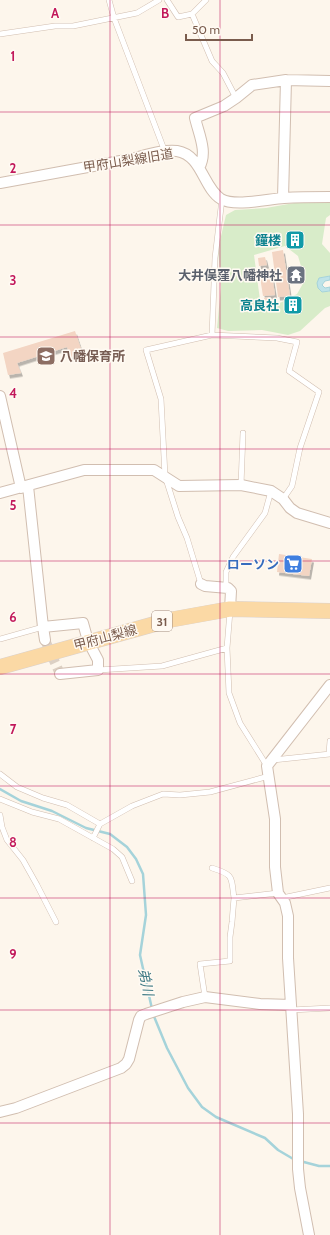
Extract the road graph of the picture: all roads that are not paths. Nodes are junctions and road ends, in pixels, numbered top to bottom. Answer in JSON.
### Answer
{"nodes":[{"id":1,"x":110,"y":0,"type":"edge"},
{"id":2,"x":159,"y":0,"type":"edge"},
{"id":3,"x":167,"y":0,"type":"edge"},
{"id":4,"x":206,"y":0,"type":"edge"},
{"id":5,"x":192,"y":14,"type":"junction"},
{"id":6,"x":114,"y":18,"type":"junction"},
{"id":7,"x":0,"y":34,"type":"edge"},
{"id":8,"x":286,"y":80,"type":"junction"},
{"id":9,"x":330,"y":81,"type":"edge"},
{"id":10,"x":236,"y":98,"type":"junction"},
{"id":11,"x":165,"y":152,"type":"junction"},
{"id":12,"x":199,"y":168,"type":"junction"},
{"id":13,"x":0,"y":183,"type":"edge"},
{"id":14,"x":330,"y":197,"type":"edge"},
{"id":15,"x":282,"y":198,"type":"junction"},
{"id":16,"x":222,"y":199,"type":"junction"},
{"id":17,"x":212,"y":335,"type":"junction"},
{"id":18,"x":0,"y":396,"type":"edge"},
{"id":19,"x":243,"y":433,"type":"dead end"},
{"id":20,"x":164,"y":476,"type":"junction"},
{"id":21,"x":241,"y":486,"type":"junction"},
{"id":22,"x":24,"y":487,"type":"junction"},
{"id":23,"x":271,"y":491,"type":"junction"},
{"id":24,"x":0,"y":493,"type":"edge"},
{"id":25,"x":283,"y":498,"type":"junction"},
{"id":26,"x":330,"y":523,"type":"edge"},
{"id":27,"x":201,"y":584,"type":"joint"},
{"id":28,"x":226,"y":588,"type":"junction"},
{"id":29,"x":230,"y":609,"type":"junction"},
{"id":30,"x":330,"y":611,"type":"edge"},
{"id":31,"x":43,"y":627,"type":"junction"},
{"id":32,"x":0,"y":639,"type":"edge"},
{"id":33,"x":45,"y":640,"type":"tunnel mouth"},
{"id":34,"x":88,"y":641,"type":"junction"},
{"id":35,"x":228,"y":648,"type":"junction"},
{"id":36,"x":0,"y":667,"type":"edge"},
{"id":37,"x":98,"y":670,"type":"junction"},
{"id":38,"x":60,"y":674,"type":"dead end"},
{"id":39,"x":330,"y":685,"type":"edge"},
{"id":40,"x":330,"y":741,"type":"edge"},
{"id":41,"x":330,"y":753,"type":"edge"},
{"id":42,"x":270,"y":763,"type":"junction"},
{"id":43,"x":0,"y":774,"type":"edge"},
{"id":44,"x":268,"y":776,"type":"junction"},
{"id":45,"x":0,"y":799,"type":"edge"},
{"id":46,"x":0,"y":815,"type":"edge"},
{"id":47,"x":100,"y":824,"type":"junction"},
{"id":48,"x":93,"y":838,"type":"junction"},
{"id":49,"x":212,"y":868,"type":"dead end"},
{"id":50,"x":132,"y":881,"type":"dead end"},
{"id":51,"x":330,"y":888,"type":"edge"},
{"id":52,"x":280,"y":896,"type":"junction"},
{"id":53,"x":234,"y":898,"type":"junction"},
{"id":54,"x":56,"y":922,"type":"dead end"},
{"id":55,"x":205,"y":997,"type":"junction"},
{"id":56,"x":291,"y":1008,"type":"junction"},
{"id":57,"x":330,"y":1008,"type":"edge"},
{"id":58,"x":0,"y":1112,"type":"edge"},
{"id":59,"x":309,"y":1235,"type":"edge"}],
"edges":[{"from":1,"to":6,"type":"lane"},
{"from":2,"to":6,"type":"lane"},
{"from":3,"to":5,"type":"lane"},
{"from":4,"to":5,"type":"lane"},
{"from":5,"to":10,"type":"lane"},
{"from":6,"to":7,"type":"lane"},
{"from":6,"to":11,"type":"lane"},
{"from":8,"to":9,"type":"street"},
{"from":8,"to":10,"type":"street"},
{"from":8,"to":15,"type":"street"},
{"from":10,"to":12,"type":"street"},
{"from":11,"to":12,"type":"street","name":"甲府山梨線旧道"},
{"from":11,"to":13,"type":"street","name":"甲府山梨線旧道"},
{"from":12,"to":16,"type":"street","name":"甲府山梨線旧道"},
{"from":14,"to":15,"type":"street"},
{"from":15,"to":16,"type":"street"},
{"from":16,"to":17,"type":"lane"},
{"from":17,"to":20,"type":"lane"},
{"from":17,"to":25,"type":"lane"},
{"from":18,"to":22,"type":"street"},
{"from":19,"to":21,"type":"lane"},
{"from":20,"to":21,"type":"street"},
{"from":20,"to":22,"type":"street"},
{"from":20,"to":27,"type":"lane"},
{"from":21,"to":23,"type":"street"},
{"from":22,"to":24,"type":"street"},
{"from":22,"to":31,"type":"street"},
{"from":23,"to":25,"type":"street"},
{"from":23,"to":28,"type":"lane"},
{"from":25,"to":26,"type":"street"},
{"from":27,"to":28,"type":"street"},
{"from":28,"to":29,"type":"street"},
{"from":29,"to":30,"type":"main road","name":"甲府山梨線","number":"31"},
{"from":29,"to":34,"type":"main road","name":"甲府山梨線","number":"31"},
{"from":29,"to":35,"type":"lane"},
{"from":31,"to":32,"type":"lane"},
{"from":31,"to":33,"type":"street"},
{"from":31,"to":34,"type":"street"},
{"from":34,"to":36,"type":"main road","name":"甲府山梨線","number":"31"},
{"from":34,"to":37,"type":"street"},
{"from":35,"to":37,"type":"lane"},
{"from":35,"to":42,"type":"lane"},
{"from":37,"to":38,"type":"street"},
{"from":39,"to":42,"type":"street"},
{"from":40,"to":41,"type":"lane"},
{"from":41,"to":42,"type":"lane"},
{"from":42,"to":44,"type":"street"},
{"from":43,"to":47,"type":"lane"},
{"from":44,"to":47,"type":"lane"},
{"from":44,"to":52,"type":"street"},
{"from":45,"to":48,"type":"lane"},
{"from":46,"to":54,"type":"lane"},
{"from":47,"to":48,"type":"lane"},
{"from":48,"to":50,"type":"lane"},
{"from":49,"to":53,"type":"lane"},
{"from":51,"to":52,"type":"lane"},
{"from":52,"to":53,"type":"lane"},
{"from":52,"to":56,"type":"street"},
{"from":53,"to":55,"type":"lane"},
{"from":55,"to":56,"type":"street"},
{"from":55,"to":58,"type":"street"},
{"from":56,"to":57,"type":"lane"},
{"from":56,"to":59,"type":"street"}]}
